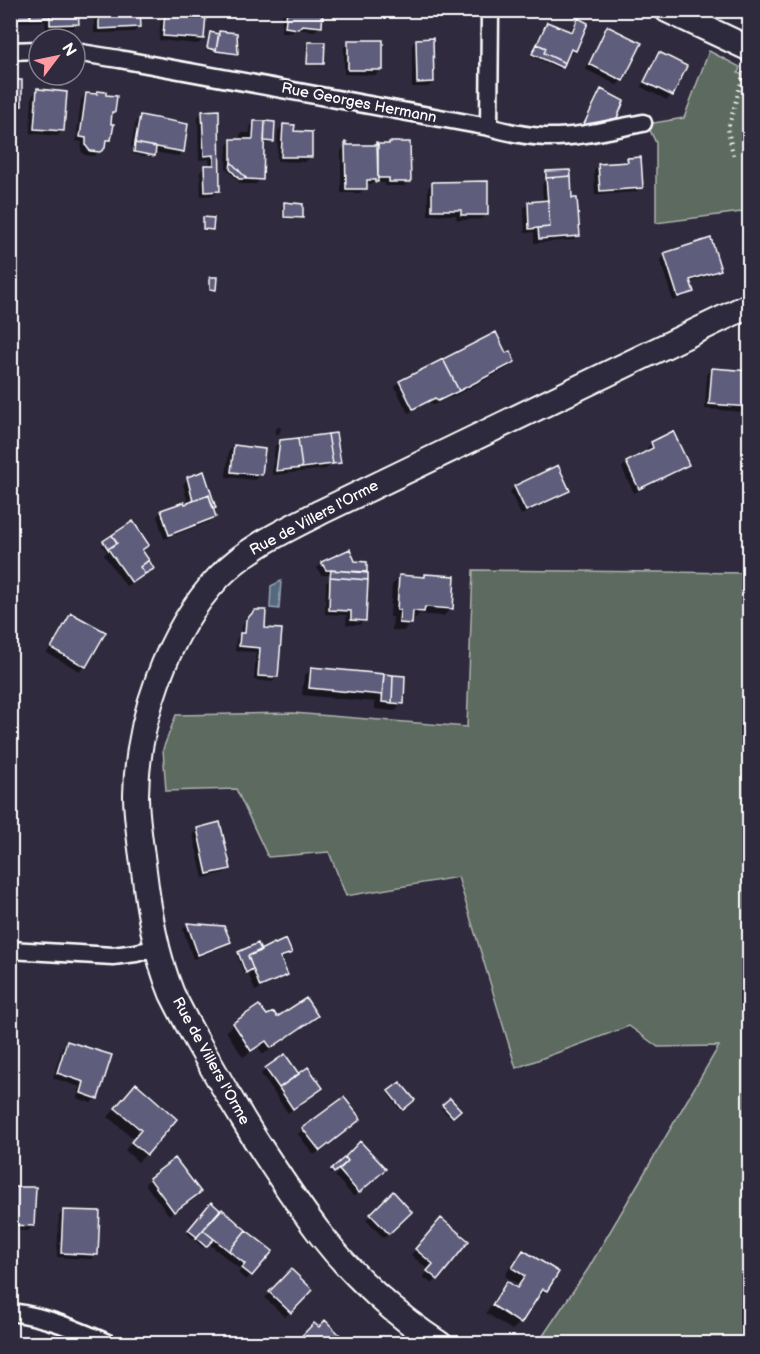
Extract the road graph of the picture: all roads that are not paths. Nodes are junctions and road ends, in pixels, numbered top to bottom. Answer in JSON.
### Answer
{"nodes":[{"id":1,"x":490,"y":10,"type":"edge"},
{"id":2,"x":667,"y":10,"type":"edge"},
{"id":3,"x":27,"y":50,"type":"edge"},
{"id":4,"x":10,"y":51,"type":"edge"},
{"id":5,"x":87,"y":54,"type":"edge"},
{"id":6,"x":748,"y":56,"type":"edge"},
{"id":7,"x":643,"y":123,"type":"dead end"},
{"id":8,"x":489,"y":127,"type":"junction"},
{"id":9,"x":750,"y":305,"type":"edge"},
{"id":10,"x":157,"y":948,"type":"junction"},
{"id":11,"x":10,"y":950,"type":"edge"},
{"id":12,"x":10,"y":1312,"type":"edge"},
{"id":13,"x":76,"y":1337,"type":"edge"},
{"id":14,"x":434,"y":1342,"type":"edge"},
{"id":15,"x":110,"y":1344,"type":"edge"}],
"edges":[{"from":1,"to":8,"type":"street"},
{"from":2,"to":6,"type":"main road"},
{"from":3,"to":4,"type":"street"},
{"from":5,"to":8,"type":"street","name":"Rue Georges Hermann"},
{"from":7,"to":8,"type":"street","name":"Rue Georges Hermann"},
{"from":9,"to":10,"type":"main road","name":"Rue de Villers l'Orme"},
{"from":10,"to":11,"type":"street"},
{"from":10,"to":14,"type":"main road","name":"Rue de Villers l'Orme"},
{"from":12,"to":13,"type":"street"},
{"from":13,"to":15,"type":"street"}]}
